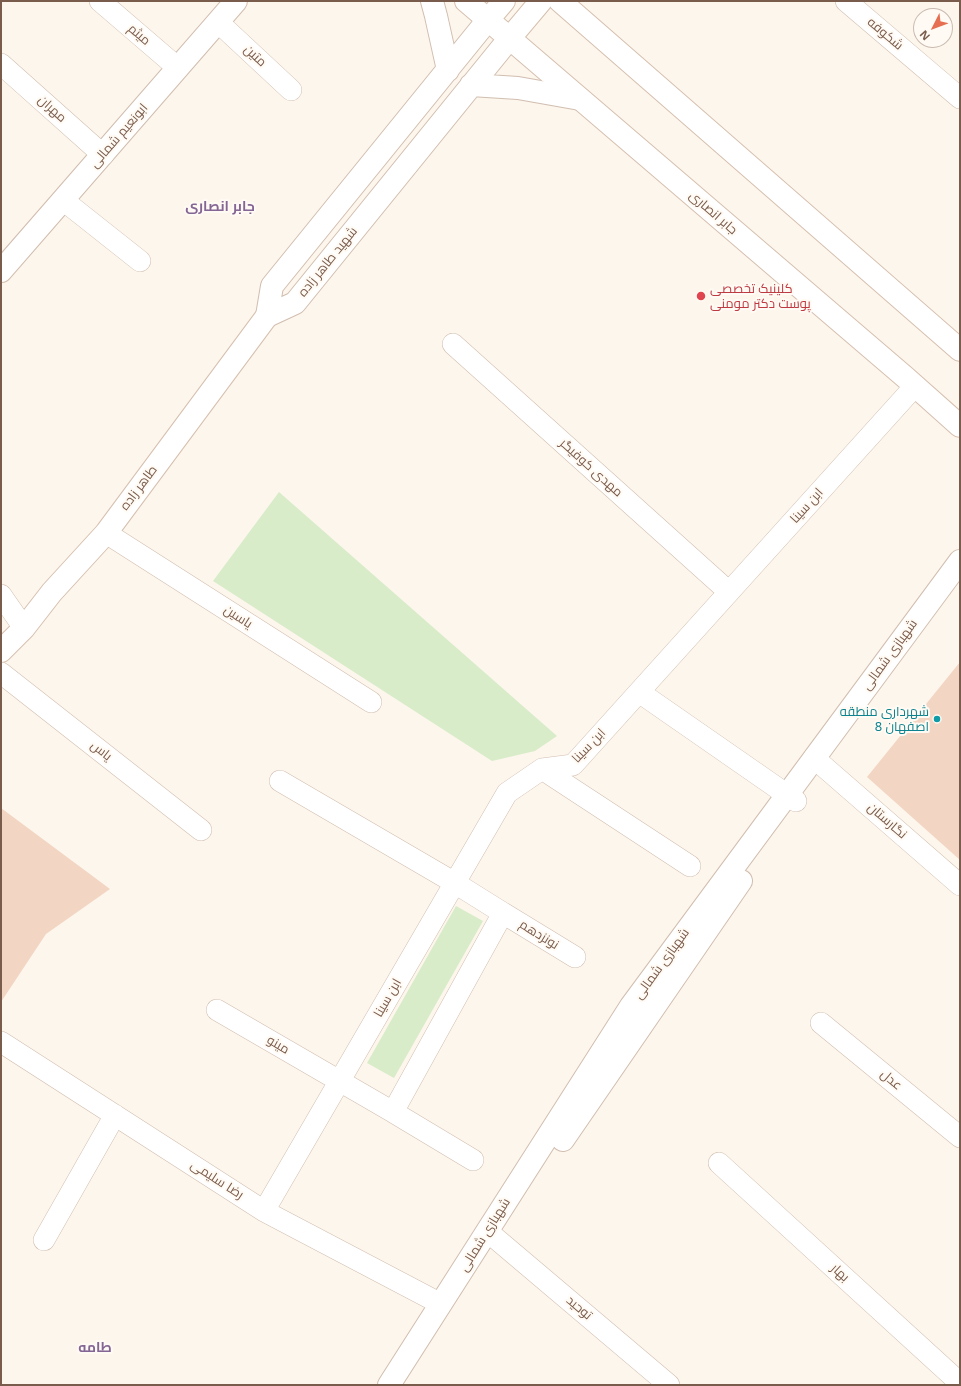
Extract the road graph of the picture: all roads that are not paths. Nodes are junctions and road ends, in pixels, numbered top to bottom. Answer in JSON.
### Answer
{"nodes":[{"id":1,"x":100,"y":1,"type":"edge"},
{"id":2,"x":236,"y":1,"type":"edge"},
{"id":3,"x":432,"y":1,"type":"edge"},
{"id":4,"x":466,"y":1,"type":"edge"},
{"id":5,"x":504,"y":1,"type":"edge"},
{"id":6,"x":541,"y":1,"type":"edge"},
{"id":7,"x":560,"y":1,"type":"edge"},
{"id":8,"x":846,"y":1,"type":"edge"},
{"id":9,"x":487,"y":21,"type":"junction"},
{"id":10,"x":218,"y":22,"type":"junction"},
{"id":11,"x":510,"y":39,"type":"junction"},
{"id":12,"x":1,"y":64,"type":"edge"},
{"id":13,"x":178,"y":68,"type":"junction"},
{"id":14,"x":448,"y":70,"type":"junction"},
{"id":15,"x":471,"y":85,"type":"junction"},
{"id":16,"x":291,"y":90,"type":"dead end"},
{"id":17,"x":960,"y":98,"type":"edge"},
{"id":18,"x":580,"y":99,"type":"junction"},
{"id":19,"x":103,"y":155,"type":"junction"},
{"id":20,"x":63,"y":200,"type":"junction"},
{"id":21,"x":140,"y":261,"type":"dead end"},
{"id":22,"x":1,"y":271,"type":"edge"},
{"id":23,"x":267,"y":316,"type":"junction"},
{"id":24,"x":453,"y":344,"type":"dead end"},
{"id":25,"x":960,"y":350,"type":"edge"},
{"id":26,"x":915,"y":386,"type":"junction"},
{"id":27,"x":960,"y":426,"type":"edge"},
{"id":28,"x":106,"y":533,"type":"junction"},
{"id":29,"x":960,"y":561,"type":"edge"},
{"id":30,"x":960,"y":584,"type":"edge"},
{"id":31,"x":729,"y":592,"type":"junction"},
{"id":32,"x":1,"y":595,"type":"edge"},
{"id":33,"x":24,"y":628,"type":"junction"},
{"id":34,"x":1,"y":651,"type":"edge"},
{"id":35,"x":1,"y":673,"type":"edge"},
{"id":36,"x":640,"y":692,"type":"junction"},
{"id":37,"x":371,"y":702,"type":"dead end"},
{"id":38,"x":818,"y":761,"type":"junction"},
{"id":39,"x":542,"y":769,"type":"junction"},
{"id":40,"x":280,"y":781,"type":"dead end"},
{"id":41,"x":791,"y":798,"type":"junction"},
{"id":42,"x":201,"y":830,"type":"dead end"},
{"id":43,"x":690,"y":866,"type":"dead end"},
{"id":44,"x":455,"y":883,"type":"junction"},
{"id":45,"x":960,"y":884,"type":"edge"},
{"id":46,"x":503,"y":913,"type":"junction"},
{"id":47,"x":575,"y":957,"type":"dead end"},
{"id":48,"x":217,"y":1010,"type":"dead end"},
{"id":49,"x":821,"y":1023,"type":"dead end"},
{"id":50,"x":1,"y":1042,"type":"edge"},
{"id":51,"x":339,"y":1081,"type":"junction"},
{"id":52,"x":393,"y":1112,"type":"junction"},
{"id":53,"x":115,"y":1115,"type":"junction"},
{"id":54,"x":960,"y":1137,"type":"edge"},
{"id":55,"x":473,"y":1160,"type":"dead end"},
{"id":56,"x":719,"y":1163,"type":"dead end"},
{"id":57,"x":264,"y":1211,"type":"junction"},
{"id":58,"x":491,"y":1234,"type":"junction"},
{"id":59,"x":44,"y":1240,"type":"dead end"},
{"id":60,"x":441,"y":1304,"type":"junction"},
{"id":61,"x":960,"y":1383,"type":"edge"},
{"id":62,"x":389,"y":1385,"type":"edge"},
{"id":63,"x":402,"y":1385,"type":"edge"},
{"id":64,"x":670,"y":1385,"type":"edge"}],
"edges":[{"from":1,"to":13,"type":"street","name":"میثم"},
{"from":2,"to":10,"type":"street","name":"ابونعیم شمالی"},
{"from":3,"to":14,"type":"street"},
{"from":4,"to":9,"type":"street","name":"جابر انصاری"},
{"from":5,"to":9,"type":"street"},
{"from":6,"to":11,"type":"street","name":"شهید طاهر زاده"},
{"from":7,"to":25,"type":"street"},
{"from":8,"to":17,"type":"street","name":"شکوفه"},
{"from":9,"to":11,"type":"street","name":"جابر انصاری"},
{"from":9,"to":14,"type":"street"},
{"from":10,"to":13,"type":"street","name":"ابونعیم شمالی"},
{"from":10,"to":16,"type":"street","name":"متین"},
{"from":11,"to":15,"type":"street","name":"شهید طاهر زاده"},
{"from":11,"to":18,"type":"street","name":"جابر انصاری"},
{"from":12,"to":19,"type":"street","name":"مهران"},
{"from":13,"to":19,"type":"street","name":"ابونعیم شمالی"},
{"from":14,"to":23,"type":"street"},
{"from":15,"to":18,"type":"street"},
{"from":15,"to":23,"type":"street","name":"شهید طاهر زاده"},
{"from":18,"to":26,"type":"street","name":"جابر انصاری"},
{"from":19,"to":20,"type":"street","name":"ابونعیم شمالی"},
{"from":20,"to":21,"type":"street"},
{"from":20,"to":22,"type":"street","name":"ابونعیم شمالی"},
{"from":23,"to":28,"type":"street","name":"طاهر زاده"},
{"from":24,"to":31,"type":"street","name":"مهدی کوفیگر"},
{"from":26,"to":27,"type":"street","name":"جابر انصاری"},
{"from":26,"to":31,"type":"street","name":"ابن سینا"},
{"from":28,"to":33,"type":"street","name":"طاهر زاده"},
{"from":28,"to":37,"type":"street","name":"یاسین"},
{"from":29,"to":38,"type":"street","name":"شهبازی شمالی"},
{"from":30,"to":38,"type":"street","name":"شهبازی شمالی"},
{"from":31,"to":36,"type":"street","name":"ابن سینا"},
{"from":32,"to":33,"type":"street"},
{"from":33,"to":34,"type":"street","name":"طاهر زاده"},
{"from":35,"to":42,"type":"street","name":"یاس"},
{"from":36,"to":39,"type":"street","name":"ابن سینا"},
{"from":36,"to":41,"type":"street"},
{"from":38,"to":41,"type":"street","name":"شهبازی شمالی"},
{"from":38,"to":45,"type":"street","name":"نگارستان"},
{"from":39,"to":43,"type":"street"},
{"from":39,"to":44,"type":"street","name":"ابن سینا"},
{"from":40,"to":44,"type":"street","name":"نونزدهم"},
{"from":41,"to":58,"type":"street","name":"شهبازی شمالی"},
{"from":44,"to":46,"type":"street","name":"نونزدهم"},
{"from":44,"to":51,"type":"street","name":"ابن سینا"},
{"from":46,"to":47,"type":"street","name":"نونزدهم"},
{"from":46,"to":52,"type":"street"},
{"from":48,"to":51,"type":"street","name":"مینو"},
{"from":49,"to":54,"type":"street","name":"عدل"},
{"from":50,"to":53,"type":"street","name":"رضا سلیمی"},
{"from":51,"to":52,"type":"street","name":"مینو"},
{"from":51,"to":57,"type":"street","name":"ابن سینا"},
{"from":52,"to":55,"type":"street","name":"مینو"},
{"from":53,"to":57,"type":"street","name":"رضا سلیمی"},
{"from":53,"to":59,"type":"street"},
{"from":56,"to":61,"type":"street","name":"بهار"},
{"from":57,"to":60,"type":"street","name":"رضا سلیمی"},
{"from":58,"to":60,"type":"street","name":"شهبازی شمالی"},
{"from":58,"to":63,"type":"street","name":"شهبازی شمالی"},
{"from":58,"to":64,"type":"street","name":"توحید"},
{"from":60,"to":62,"type":"street","name":"شهبازی شمالی"}]}
